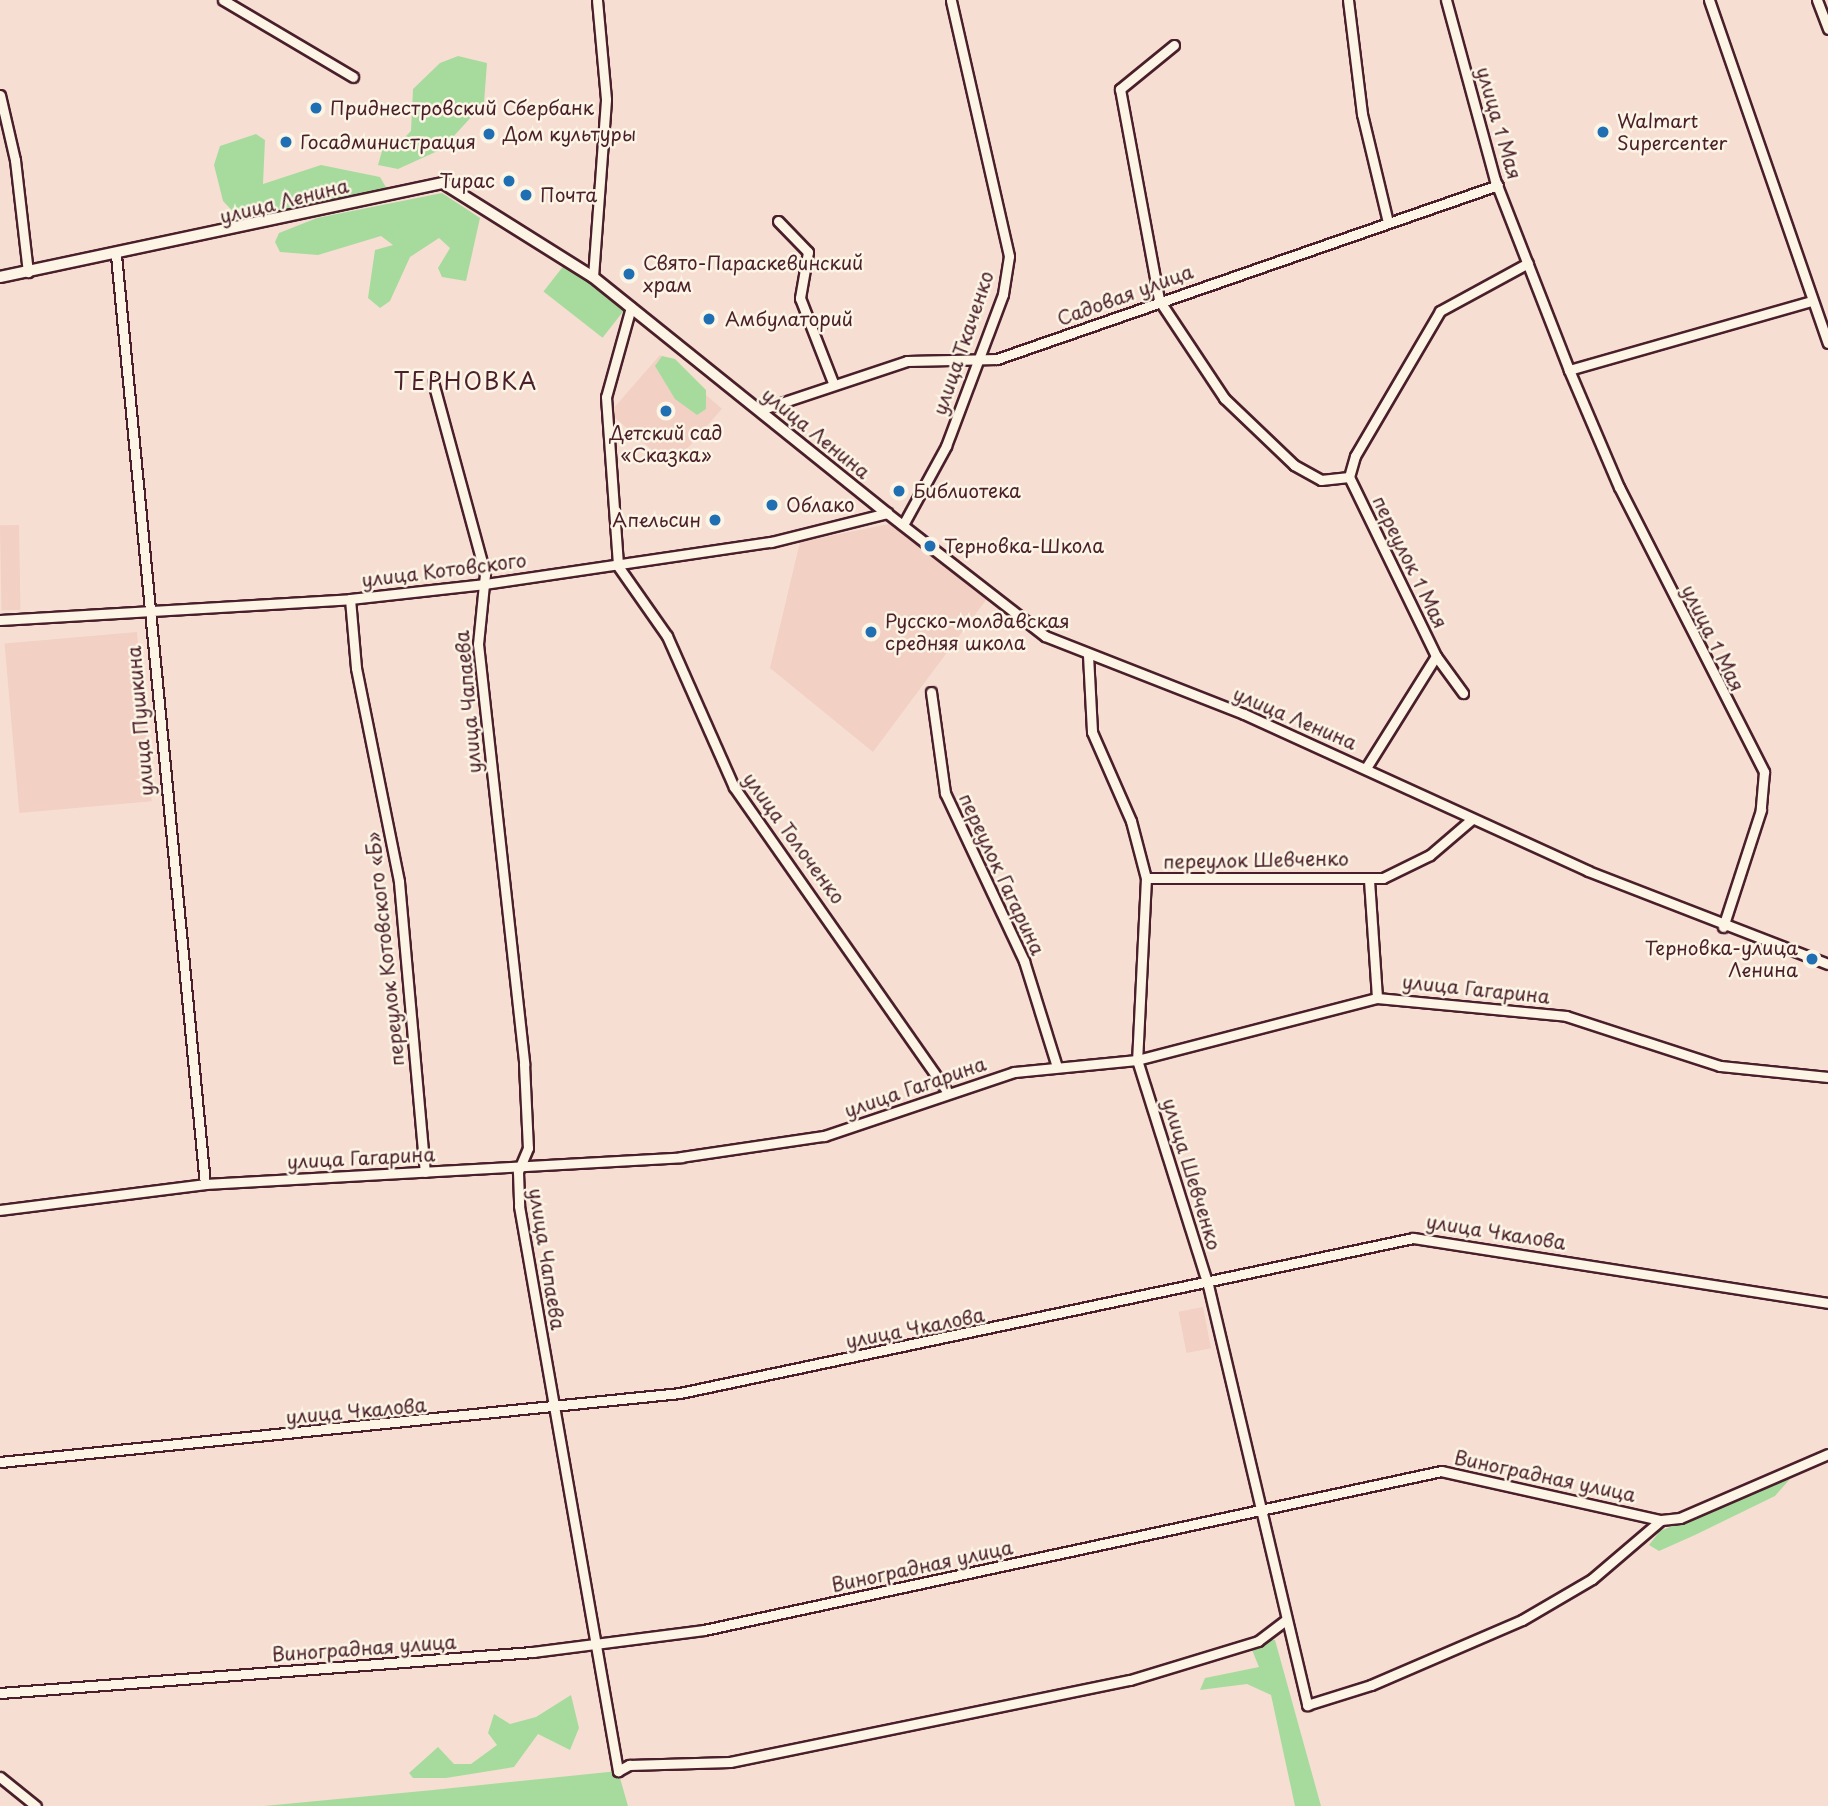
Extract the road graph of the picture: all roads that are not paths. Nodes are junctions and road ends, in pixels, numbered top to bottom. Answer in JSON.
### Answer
{"nodes":[{"id":1,"x":223,"y":0,"type":"edge"},
{"id":2,"x":597,"y":0,"type":"edge"},
{"id":3,"x":951,"y":0,"type":"edge"},
{"id":4,"x":1348,"y":0,"type":"edge"},
{"id":5,"x":1446,"y":0,"type":"edge"},
{"id":6,"x":1709,"y":0,"type":"edge"},
{"id":7,"x":1817,"y":0,"type":"edge"},
{"id":8,"x":1828,"y":29,"type":"edge"},
{"id":9,"x":1174,"y":45,"type":"dead end"},
{"id":10,"x":353,"y":77,"type":"dead end"},
{"id":11,"x":0,"y":95,"type":"edge"},
{"id":12,"x":1498,"y":186,"type":"junction"},
{"id":13,"x":778,"y":221,"type":"dead end"},
{"id":14,"x":1388,"y":222,"type":"junction"},
{"id":15,"x":116,"y":255,"type":"junction"},
{"id":16,"x":1528,"y":263,"type":"junction"},
{"id":17,"x":28,"y":272,"type":"junction"},
{"id":18,"x":0,"y":277,"type":"edge"},
{"id":19,"x":593,"y":277,"type":"junction"},
{"id":20,"x":1159,"y":300,"type":"junction"},
{"id":21,"x":1812,"y":301,"type":"junction"},
{"id":22,"x":631,"y":307,"type":"junction"},
{"id":23,"x":1823,"y":316,"type":"edge"},
{"id":24,"x":1828,"y":343,"type":"edge"},
{"id":25,"x":974,"y":360,"type":"junction"},
{"id":26,"x":1569,"y":370,"type":"junction"},
{"id":27,"x":433,"y":382,"type":"dead end"},
{"id":28,"x":834,"y":385,"type":"junction"},
{"id":29,"x":760,"y":410,"type":"junction"},
{"id":30,"x":1349,"y":477,"type":"junction"},
{"id":31,"x":887,"y":513,"type":"junction"},
{"id":32,"x":903,"y":524,"type":"junction"},
{"id":33,"x":618,"y":566,"type":"junction"},
{"id":34,"x":485,"y":584,"type":"junction"},
{"id":35,"x":350,"y":599,"type":"junction"},
{"id":36,"x":148,"y":612,"type":"junction"},
{"id":37,"x":0,"y":620,"type":"edge"},
{"id":38,"x":1088,"y":655,"type":"junction"},
{"id":39,"x":1436,"y":656,"type":"junction"},
{"id":40,"x":931,"y":692,"type":"dead end"},
{"id":41,"x":1463,"y":693,"type":"dead end"},
{"id":42,"x":1366,"y":768,"type":"junction"},
{"id":43,"x":1472,"y":819,"type":"junction"},
{"id":44,"x":1146,"y":878,"type":"junction"},
{"id":45,"x":1369,"y":880,"type":"junction"},
{"id":46,"x":1723,"y":927,"type":"junction"},
{"id":47,"x":1828,"y":964,"type":"edge"},
{"id":48,"x":1377,"y":998,"type":"junction"},
{"id":49,"x":1138,"y":1060,"type":"junction"},
{"id":50,"x":1057,"y":1067,"type":"junction"},
{"id":51,"x":1828,"y":1077,"type":"edge"},
{"id":52,"x":947,"y":1093,"type":"junction"},
{"id":53,"x":521,"y":1166,"type":"junction"},
{"id":54,"x":425,"y":1172,"type":"junction"},
{"id":55,"x":205,"y":1184,"type":"junction"},
{"id":56,"x":0,"y":1210,"type":"edge"},
{"id":57,"x":1208,"y":1285,"type":"junction"},
{"id":58,"x":1828,"y":1303,"type":"edge"},
{"id":59,"x":553,"y":1408,"type":"junction"},
{"id":60,"x":1828,"y":1454,"type":"edge"},
{"id":61,"x":0,"y":1462,"type":"edge"},
{"id":62,"x":1259,"y":1511,"type":"junction"},
{"id":63,"x":1641,"y":1515,"type":"junction"},
{"id":64,"x":1661,"y":1520,"type":"junction"},
{"id":65,"x":1649,"y":1531,"type":"junction"},
{"id":66,"x":1286,"y":1620,"type":"junction"},
{"id":67,"x":596,"y":1643,"type":"junction"},
{"id":68,"x":0,"y":1693,"type":"edge"},
{"id":69,"x":0,"y":1777,"type":"edge"},
{"id":70,"x":36,"y":1806,"type":"edge"}],
"edges":[{"from":1,"to":10,"type":"street"},
{"from":2,"to":19,"type":"street"},
{"from":3,"to":25,"type":"street","name":"улица Ткаченко"},
{"from":4,"to":14,"type":"street"},
{"from":5,"to":12,"type":"street","name":"улица 1 Мая"},
{"from":6,"to":21,"type":"street"},
{"from":7,"to":8,"type":"street"},
{"from":9,"to":20,"type":"street"},
{"from":11,"to":17,"type":"street"},
{"from":12,"to":14,"type":"street","name":"Садовая улица"},
{"from":12,"to":16,"type":"street","name":"улица 1 Мая"},
{"from":13,"to":28,"type":"street"},
{"from":14,"to":20,"type":"street","name":"Садовая улица"},
{"from":15,"to":17,"type":"street","name":"улица Ленина"},
{"from":15,"to":19,"type":"street","name":"улица Ленина"},
{"from":15,"to":36,"type":"street","name":"улица Пушкина"},
{"from":16,"to":26,"type":"street","name":"улица 1 Мая"},
{"from":16,"to":30,"type":"street"},
{"from":17,"to":18,"type":"street","name":"улица Ленина"},
{"from":19,"to":22,"type":"street","name":"улица Ленина"},
{"from":20,"to":25,"type":"street","name":"Садовая улица"},
{"from":20,"to":30,"type":"street"},
{"from":21,"to":23,"type":"street"},
{"from":21,"to":26,"type":"street"},
{"from":22,"to":29,"type":"street","name":"улица Ленина"},
{"from":22,"to":33,"type":"street"},
{"from":23,"to":24,"type":"street"},
{"from":25,"to":28,"type":"street","name":"Садовая улица"},
{"from":25,"to":32,"type":"street","name":"улица Ткаченко"},
{"from":26,"to":46,"type":"street","name":"улица 1 Мая"},
{"from":27,"to":34,"type":"street"},
{"from":28,"to":29,"type":"street","name":"Садовая улица"},
{"from":29,"to":31,"type":"street","name":"улица Ленина"},
{"from":30,"to":39,"type":"street","name":"переулок 1 Мая"},
{"from":31,"to":32,"type":"street","name":"улица Ленина"},
{"from":31,"to":33,"type":"street","name":"улица Котовского"},
{"from":32,"to":38,"type":"street","name":"улица Ленина"},
{"from":33,"to":34,"type":"street","name":"улица Котовского"},
{"from":33,"to":52,"type":"street","name":"улица Толоченко"},
{"from":34,"to":35,"type":"street","name":"улица Котовского"},
{"from":34,"to":53,"type":"street","name":"улица Чапаева"},
{"from":35,"to":36,"type":"street","name":"улица Котовского"},
{"from":35,"to":54,"type":"street","name":"переулок Котовского «Б»"},
{"from":36,"to":37,"type":"street","name":"улица Котовского"},
{"from":36,"to":55,"type":"street","name":"улица Пушкина"},
{"from":38,"to":42,"type":"street","name":"улица Ленина"},
{"from":38,"to":44,"type":"street","name":"улица Шевченко"},
{"from":39,"to":41,"type":"street"},
{"from":39,"to":42,"type":"street","name":"переулок 1 Мая"},
{"from":40,"to":50,"type":"street","name":"переулок Гагарина"},
{"from":42,"to":43,"type":"street","name":"улица Ленина"},
{"from":43,"to":45,"type":"street","name":"переулок Шевченко"},
{"from":43,"to":46,"type":"street","name":"улица Ленина"},
{"from":44,"to":45,"type":"street","name":"переулок Шевченко"},
{"from":44,"to":49,"type":"street","name":"улица Шевченко"},
{"from":45,"to":48,"type":"street"},
{"from":46,"to":47,"type":"street","name":"улица Ленина"},
{"from":48,"to":49,"type":"street","name":"улица Гагарина"},
{"from":48,"to":51,"type":"street","name":"улица Гагарина"},
{"from":49,"to":50,"type":"street","name":"улица Гагарина"},
{"from":49,"to":57,"type":"street","name":"улица Шевченко"},
{"from":50,"to":52,"type":"street","name":"улица Гагарина"},
{"from":52,"to":53,"type":"street","name":"улица Гагарина"},
{"from":53,"to":54,"type":"street","name":"улица Гагарина"},
{"from":53,"to":59,"type":"street","name":"улица Чапаева"},
{"from":54,"to":55,"type":"street","name":"улица Гагарина"},
{"from":55,"to":56,"type":"street","name":"улица Гагарина"},
{"from":57,"to":58,"type":"street","name":"улица Чкалова"},
{"from":57,"to":59,"type":"street","name":"улица Чкалова"},
{"from":57,"to":62,"type":"street","name":"улица Шевченко"},
{"from":59,"to":61,"type":"street","name":"улица Чкалова"},
{"from":59,"to":67,"type":"street","name":"улица Чапаева"},
{"from":60,"to":64,"type":"street","name":"Виноградная улица"},
{"from":62,"to":63,"type":"street","name":"Виноградная улица"},
{"from":62,"to":66,"type":"street","name":"улица Шевченко"},
{"from":62,"to":67,"type":"street","name":"Виноградная улица"},
{"from":63,"to":64,"type":"street","name":"Виноградная улица"},
{"from":63,"to":65,"type":"street"},
{"from":64,"to":65,"type":"street"},
{"from":65,"to":66,"type":"street","name":"улица Шевченко"},
{"from":66,"to":67,"type":"street","name":"улица Чапаева"},
{"from":67,"to":68,"type":"street","name":"Виноградная улица"},
{"from":69,"to":70,"type":"street"}]}
